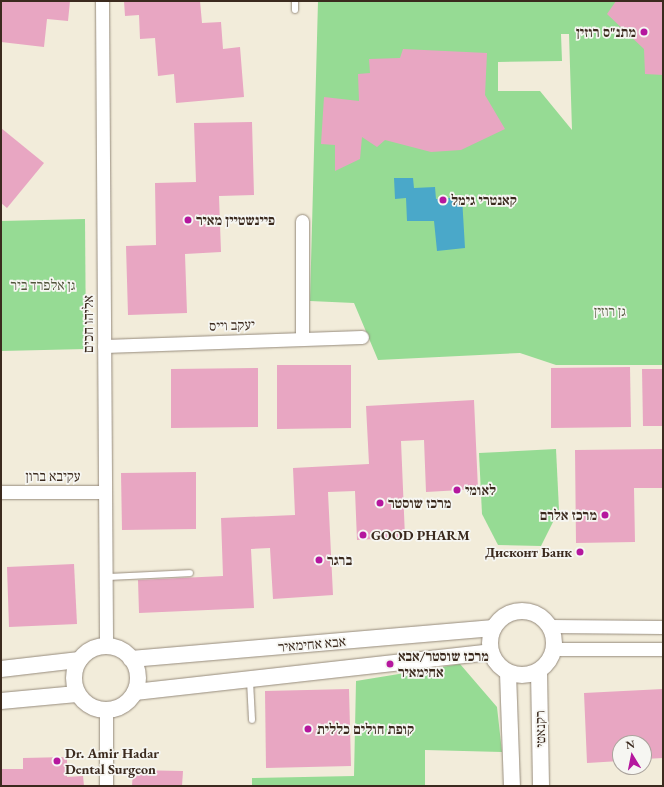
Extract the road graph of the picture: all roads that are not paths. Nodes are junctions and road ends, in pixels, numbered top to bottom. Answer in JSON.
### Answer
{"nodes":[{"id":1,"x":102,"y":1,"type":"edge"},
{"id":2,"x":295,"y":1,"type":"edge"},
{"id":3,"x":295,"y":10,"type":"dead end"},
{"id":4,"x":302,"y":221,"type":"dead end"},
{"id":5,"x":362,"y":337,"type":"dead end"},
{"id":6,"x":302,"y":339,"type":"junction"},
{"id":7,"x":104,"y":346,"type":"junction"},
{"id":8,"x":1,"y":492,"type":"edge"},
{"id":9,"x":105,"y":492,"type":"junction"},
{"id":10,"x":190,"y":573,"type":"dead end"},
{"id":11,"x":106,"y":577,"type":"junction"},
{"id":12,"x":550,"y":626,"type":"junction"},
{"id":13,"x":663,"y":627,"type":"edge"},
{"id":14,"x":494,"y":628,"type":"junction"},
{"id":15,"x":106,"y":646,"type":"junction"},
{"id":16,"x":555,"y":649,"type":"junction"},
{"id":17,"x":663,"y":649,"type":"edge"},
{"id":18,"x":491,"y":652,"type":"junction"},
{"id":19,"x":131,"y":659,"type":"junction"},
{"id":20,"x":79,"y":660,"type":"junction"},
{"id":21,"x":1,"y":669,"type":"edge"},
{"id":22,"x":539,"y":671,"type":"junction"},
{"id":23,"x":508,"y":673,"type":"junction"},
{"id":24,"x":249,"y":679,"type":"junction"},
{"id":25,"x":135,"y":692,"type":"junction"},
{"id":26,"x":77,"y":694,"type":"junction"},
{"id":27,"x":1,"y":702,"type":"edge"},
{"id":28,"x":106,"y":710,"type":"junction"},
{"id":29,"x":252,"y":720,"type":"dead end"},
{"id":30,"x":106,"y":786,"type":"edge"},
{"id":31,"x":512,"y":786,"type":"edge"},
{"id":32,"x":542,"y":786,"type":"edge"}],
"edges":[{"from":1,"to":7,"type":"street","name":"אליהו חכים"},
{"from":2,"to":3,"type":"lane"},
{"from":4,"to":6,"type":"street"},
{"from":5,"to":6,"type":"street","name":"יעקב וייס"},
{"from":6,"to":7,"type":"street","name":"יעקב וייס"},
{"from":7,"to":9,"type":"street","name":"אליהו חכים"},
{"from":8,"to":9,"type":"street","name":"עקיבא ברון"},
{"from":9,"to":11,"type":"street","name":"אליהו חכים"},
{"from":10,"to":11,"type":"lane"},
{"from":11,"to":15,"type":"street","name":"אליהו חכים"},
{"from":12,"to":13,"type":"street"},
{"from":12,"to":14,"type":"street"},
{"from":12,"to":16,"type":"street"},
{"from":14,"to":18,"type":"street"},
{"from":14,"to":19,"type":"street","name":"אבא אחימאיר"},
{"from":15,"to":19,"type":"street"},
{"from":15,"to":20,"type":"street"},
{"from":16,"to":17,"type":"street"},
{"from":16,"to":22,"type":"street"},
{"from":18,"to":23,"type":"street"},
{"from":18,"to":24,"type":"street","name":"אבא אחימאיר"},
{"from":19,"to":25,"type":"street"},
{"from":20,"to":21,"type":"street"},
{"from":20,"to":26,"type":"street"},
{"from":22,"to":23,"type":"street"},
{"from":22,"to":32,"type":"street","name":"רקנאטי"},
{"from":23,"to":31,"type":"street"},
{"from":24,"to":25,"type":"street","name":"אבא אחימאיר"},
{"from":24,"to":29,"type":"lane"},
{"from":25,"to":28,"type":"street"},
{"from":26,"to":27,"type":"street"},
{"from":26,"to":28,"type":"street"},
{"from":28,"to":30,"type":"street"}]}
